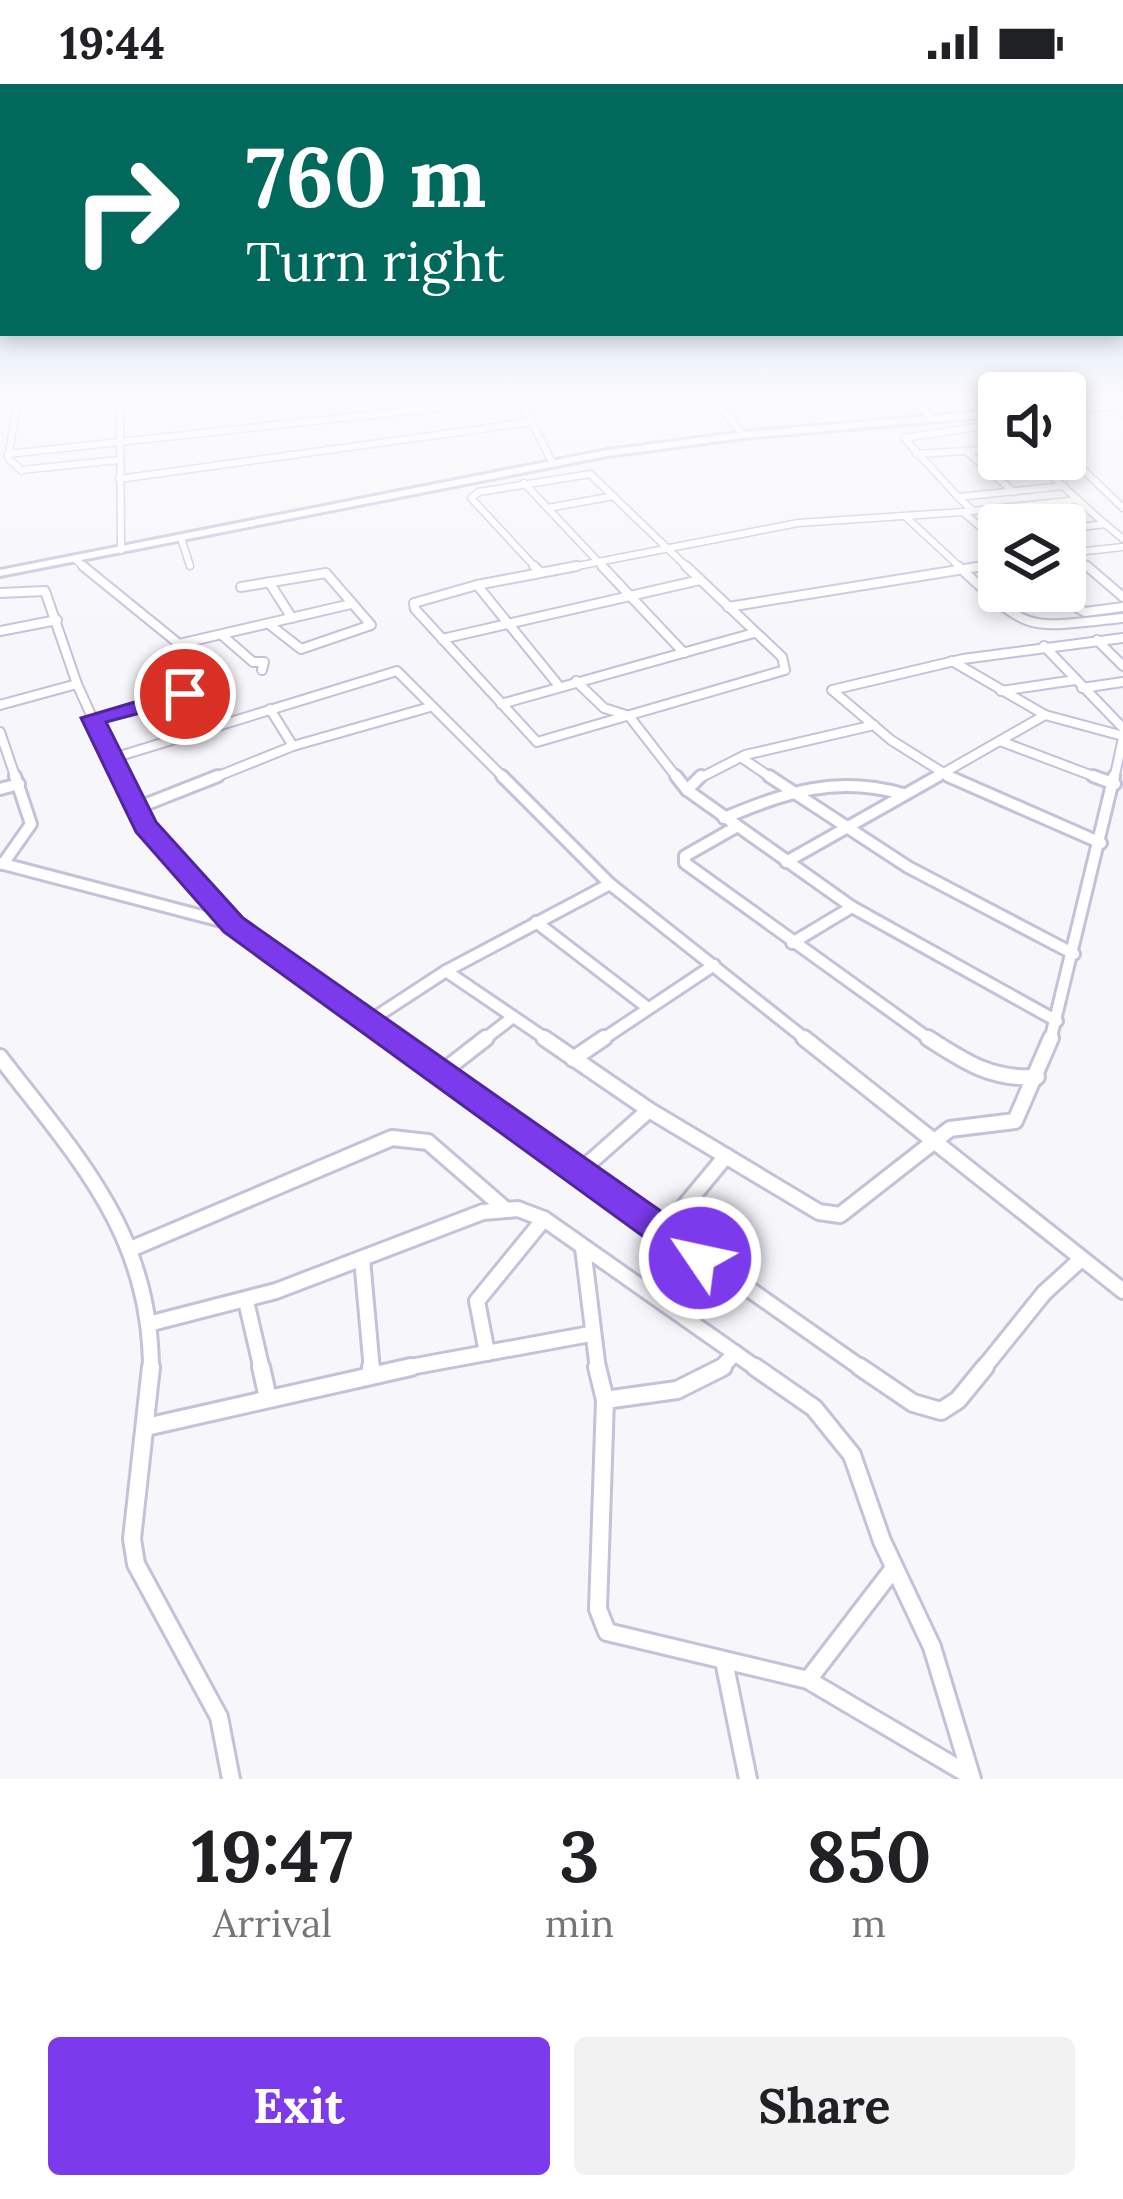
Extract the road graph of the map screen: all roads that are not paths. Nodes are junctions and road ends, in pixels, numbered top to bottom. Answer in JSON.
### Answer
{"nodes":[{"id":1,"x":126,"y":478,"type":"edge"},
{"id":2,"x":482,"y":478,"type":"edge"},
{"id":3,"x":554,"y":478,"type":"edge"},
{"id":4,"x":591,"y":478,"type":"edge"},
{"id":5,"x":940,"y":478,"type":"edge"},
{"id":6,"x":997,"y":478,"type":"edge"},
{"id":7,"x":1092,"y":478,"type":"edge"},
{"id":8,"x":119,"y":479,"type":"joint"},
{"id":9,"x":1057,"y":480,"type":"edge"},
{"id":10,"x":524,"y":483,"type":"junction"},
{"id":11,"x":1064,"y":486,"type":"junction"},
{"id":12,"x":1014,"y":492,"type":"junction"},
{"id":13,"x":614,"y":496,"type":"junction"},
{"id":14,"x":958,"y":496,"type":"junction"},
{"id":15,"x":1078,"y":500,"type":"junction"},
{"id":16,"x":1027,"y":504,"type":"edge"},
{"id":17,"x":1045,"y":504,"type":"edge"},
{"id":18,"x":548,"y":508,"type":"junction"},
{"id":19,"x":1123,"y":508,"type":"edge"},
{"id":20,"x":978,"y":511,"type":"edge"},
{"id":21,"x":968,"y":512,"type":"junction"},
{"id":22,"x":907,"y":518,"type":"junction"},
{"id":23,"x":978,"y":521,"type":"edge"},
{"id":24,"x":1105,"y":524,"type":"junction"},
{"id":25,"x":1086,"y":526,"type":"edge"},
{"id":26,"x":181,"y":538,"type":"junction"},
{"id":27,"x":1123,"y":543,"type":"edge"},
{"id":28,"x":668,"y":548,"type":"junction"},
{"id":29,"x":1086,"y":548,"type":"edge"},
{"id":30,"x":121,"y":550,"type":"junction"},
{"id":31,"x":75,"y":559,"type":"junction"},
{"id":32,"x":600,"y":561,"type":"junction"},
{"id":33,"x":978,"y":565,"type":"edge"},
{"id":34,"x":190,"y":566,"type":"dead end"},
{"id":35,"x":1086,"y":566,"type":"edge"},
{"id":36,"x":959,"y":567,"type":"junction"},
{"id":37,"x":540,"y":572,"type":"junction"},
{"id":38,"x":0,"y":573,"type":"edge"},
{"id":39,"x":700,"y":580,"type":"junction"},
{"id":40,"x":1123,"y":580,"type":"edge"},
{"id":41,"x":1106,"y":581,"type":"junction"},
{"id":42,"x":269,"y":582,"type":"junction"},
{"id":43,"x":477,"y":585,"type":"junction"},
{"id":44,"x":242,"y":587,"type":"dead end"},
{"id":45,"x":0,"y":593,"type":"edge"},
{"id":46,"x":631,"y":597,"type":"junction"},
{"id":47,"x":1123,"y":597,"type":"edge"},
{"id":48,"x":351,"y":604,"type":"junction"},
{"id":49,"x":728,"y":607,"type":"junction"},
{"id":50,"x":1123,"y":607,"type":"edge"},
{"id":51,"x":1086,"y":612,"type":"edge"},
{"id":52,"x":292,"y":618,"type":"junction"},
{"id":53,"x":1123,"y":618,"type":"edge"},
{"id":54,"x":57,"y":620,"type":"junction"},
{"id":55,"x":269,"y":624,"type":"junction"},
{"id":56,"x":505,"y":625,"type":"junction"},
{"id":57,"x":0,"y":631,"type":"edge"},
{"id":58,"x":754,"y":633,"type":"junction"},
{"id":59,"x":223,"y":636,"type":"junction"},
{"id":60,"x":1123,"y":638,"type":"edge"},
{"id":61,"x":442,"y":639,"type":"junction"},
{"id":62,"x":1097,"y":640,"type":"junction"},
{"id":63,"x":1044,"y":646,"type":"junction"},
{"id":64,"x":684,"y":653,"type":"junction"},
{"id":65,"x":952,"y":661,"type":"junction"},
{"id":66,"x":253,"y":662,"type":"dead end"},
{"id":67,"x":1123,"y":666,"type":"edge"},
{"id":68,"x":577,"y":681,"type":"junction"},
{"id":69,"x":1123,"y":682,"type":"edge"},
{"id":70,"x":77,"y":684,"type":"junction"},
{"id":71,"x":1078,"y":684,"type":"junction"},
{"id":72,"x":559,"y":686,"type":"junction"},
{"id":73,"x":998,"y":692,"type":"junction"},
{"id":74,"x":501,"y":704,"type":"junction"},
{"id":75,"x":0,"y":705,"type":"edge"},
{"id":76,"x":430,"y":707,"type":"junction"},
{"id":77,"x":270,"y":709,"type":"junction"},
{"id":78,"x":629,"y":716,"type":"junction"},
{"id":79,"x":1046,"y":716,"type":"junction"},
{"id":80,"x":93,"y":718,"type":"junction"},
{"id":81,"x":228,"y":721,"type":"junction"},
{"id":82,"x":874,"y":724,"type":"junction"},
{"id":83,"x":0,"y":732,"type":"edge"},
{"id":84,"x":1123,"y":734,"type":"edge"},
{"id":85,"x":1000,"y":741,"type":"junction"},
{"id":86,"x":293,"y":746,"type":"junction"},
{"id":87,"x":742,"y":758,"type":"junction"},
{"id":88,"x":110,"y":759,"type":"junction"},
{"id":89,"x":944,"y":772,"type":"junction"},
{"id":90,"x":19,"y":784,"type":"junction"},
{"id":91,"x":1114,"y":784,"type":"junction"},
{"id":92,"x":0,"y":789,"type":"edge"},
{"id":93,"x":687,"y":790,"type":"junction"},
{"id":94,"x":791,"y":791,"type":"junction"},
{"id":95,"x":903,"y":794,"type":"junction"},
{"id":96,"x":134,"y":809,"type":"junction"},
{"id":97,"x":1109,"y":813,"type":"junction"},
{"id":98,"x":1123,"y":817,"type":"edge"},
{"id":99,"x":724,"y":818,"type":"junction"},
{"id":100,"x":736,"y":827,"type":"junction"},
{"id":101,"x":845,"y":827,"type":"junction"},
{"id":102,"x":1102,"y":844,"type":"junction"},
{"id":103,"x":786,"y":862,"type":"junction"},
{"id":104,"x":2,"y":864,"type":"edge"},
{"id":105,"x":610,"y":884,"type":"junction"},
{"id":106,"x":852,"y":907,"type":"junction"},
{"id":107,"x":536,"y":922,"type":"junction"},
{"id":108,"x":234,"y":925,"type":"junction"},
{"id":109,"x":792,"y":943,"type":"junction"},
{"id":110,"x":1073,"y":954,"type":"junction"},
{"id":111,"x":714,"y":965,"type":"junction"},
{"id":112,"x":446,"y":971,"type":"junction"},
{"id":113,"x":648,"y":1008,"type":"junction"},
{"id":114,"x":513,"y":1018,"type":"junction"},
{"id":115,"x":370,"y":1020,"type":"junction"},
{"id":116,"x":1058,"y":1021,"type":"junction"},
{"id":117,"x":0,"y":1057,"type":"edge"},
{"id":118,"x":573,"y":1059,"type":"junction"},
{"id":119,"x":441,"y":1072,"type":"junction"},
{"id":120,"x":1037,"y":1077,"type":"junction"},
{"id":121,"x":649,"y":1110,"type":"junction"},
{"id":122,"x":934,"y":1141,"type":"junction"},
{"id":123,"x":727,"y":1156,"type":"junction"},
{"id":124,"x":578,"y":1173,"type":"junction"},
{"id":125,"x":504,"y":1208,"type":"junction"},
{"id":126,"x":544,"y":1220,"type":"junction"},
{"id":127,"x":662,"y":1232,"type":"junction"},
{"id":128,"x":583,"y":1248,"type":"junction"},
{"id":129,"x":133,"y":1249,"type":"junction"},
{"id":130,"x":362,"y":1259,"type":"junction"},
{"id":131,"x":1079,"y":1261,"type":"junction"},
{"id":132,"x":1123,"y":1292,"type":"edge"},
{"id":133,"x":246,"y":1301,"type":"junction"},
{"id":134,"x":148,"y":1324,"type":"junction"},
{"id":135,"x":590,"y":1334,"type":"junction"},
{"id":136,"x":487,"y":1353,"type":"junction"},
{"id":137,"x":735,"y":1353,"type":"junction"},
{"id":138,"x":371,"y":1374,"type":"junction"},
{"id":139,"x":268,"y":1398,"type":"junction"},
{"id":140,"x":605,"y":1400,"type":"junction"},
{"id":141,"x":146,"y":1427,"type":"junction"},
{"id":142,"x":894,"y":1568,"type":"junction"},
{"id":143,"x":724,"y":1661,"type":"junction"},
{"id":144,"x":808,"y":1680,"type":"junction"},
{"id":145,"x":971,"y":1777,"type":"edge"},
{"id":146,"x":231,"y":1779,"type":"edge"},
{"id":147,"x":748,"y":1779,"type":"edge"}],
"edges":[{"from":1,"to":8,"type":"street"},
{"from":2,"to":26,"type":"main road"},
{"from":3,"to":10,"type":"street"},
{"from":4,"to":13,"type":"street"},
{"from":5,"to":14,"type":"street"},
{"from":6,"to":12,"type":"street"},
{"from":7,"to":19,"type":"street"},
{"from":8,"to":30,"type":"street"},
{"from":9,"to":11,"type":"street"},
{"from":10,"to":18,"type":"street"},
{"from":10,"to":37,"type":"street"},
{"from":11,"to":12,"type":"street"},
{"from":11,"to":15,"type":"street"},
{"from":12,"to":14,"type":"street"},
{"from":12,"to":16,"type":"street"},
{"from":13,"to":18,"type":"street"},
{"from":13,"to":28,"type":"street"},
{"from":14,"to":21,"type":"street"},
{"from":15,"to":17,"type":"street"},
{"from":15,"to":24,"type":"street"},
{"from":18,"to":32,"type":"street"},
{"from":20,"to":21,"type":"street"},
{"from":21,"to":22,"type":"street"},
{"from":21,"to":23,"type":"street"},
{"from":22,"to":28,"type":"street"},
{"from":22,"to":36,"type":"street"},
{"from":24,"to":25,"type":"street"},
{"from":24,"to":27,"type":"street"},
{"from":26,"to":30,"type":"main road"},
{"from":26,"to":34,"type":"street"},
{"from":27,"to":29,"type":"street"},
{"from":28,"to":32,"type":"street"},
{"from":28,"to":39,"type":"street"},
{"from":30,"to":31,"type":"main road"},
{"from":31,"to":38,"type":"main road"},
{"from":31,"to":59,"type":"street"},
{"from":32,"to":37,"type":"street"},
{"from":32,"to":46,"type":"street"},
{"from":33,"to":36,"type":"street"},
{"from":35,"to":41,"type":"street"},
{"from":36,"to":49,"type":"street"},
{"from":36,"to":53,"type":"street"},
{"from":37,"to":43,"type":"street"},
{"from":39,"to":46,"type":"street"},
{"from":39,"to":49,"type":"street"},
{"from":40,"to":41,"type":"street"},
{"from":41,"to":47,"type":"street"},
{"from":42,"to":44,"type":"street"},
{"from":42,"to":48,"type":"street"},
{"from":42,"to":52,"type":"street"},
{"from":43,"to":56,"type":"street"},
{"from":43,"to":61,"type":"street"},
{"from":45,"to":54,"type":"street"},
{"from":46,"to":56,"type":"street"},
{"from":46,"to":64,"type":"street"},
{"from":48,"to":52,"type":"street"},
{"from":48,"to":55,"type":"street"},
{"from":49,"to":58,"type":"street"},
{"from":50,"to":51,"type":"street"},
{"from":52,"to":55,"type":"street"},
{"from":54,"to":57,"type":"street"},
{"from":54,"to":70,"type":"street"},
{"from":55,"to":59,"type":"street"},
{"from":56,"to":61,"type":"street"},
{"from":56,"to":72,"type":"street"},
{"from":58,"to":64,"type":"street"},
{"from":58,"to":78,"type":"street"},
{"from":59,"to":66,"type":"street"},
{"from":60,"to":62,"type":"street"},
{"from":61,"to":74,"type":"street"},
{"from":62,"to":63,"type":"street"},
{"from":62,"to":67,"type":"street"},
{"from":63,"to":65,"type":"street"},
{"from":63,"to":71,"type":"street"},
{"from":64,"to":68,"type":"street"},
{"from":65,"to":73,"type":"street"},
{"from":65,"to":82,"type":"street"},
{"from":68,"to":72,"type":"street"},
{"from":68,"to":78,"type":"street"},
{"from":69,"to":71,"type":"street"},
{"from":70,"to":75,"type":"street"},
{"from":70,"to":80,"type":"street"},
{"from":71,"to":73,"type":"street"},
{"from":71,"to":84,"type":"street"},
{"from":72,"to":74,"type":"street"},
{"from":73,"to":79,"type":"street"},
{"from":74,"to":78,"type":"street"},
{"from":76,"to":77,"type":"street"},
{"from":76,"to":86,"type":"street"},
{"from":76,"to":105,"type":"street"},
{"from":77,"to":81,"type":"street"},
{"from":77,"to":86,"type":"street"},
{"from":78,"to":93,"type":"street"},
{"from":79,"to":84,"type":"street"},
{"from":79,"to":85,"type":"street"},
{"from":80,"to":81,"type":"street"},
{"from":80,"to":88,"type":"street"},
{"from":81,"to":88,"type":"street"},
{"from":82,"to":87,"type":"street"},
{"from":82,"to":89,"type":"street"},
{"from":83,"to":90,"type":"street"},
{"from":84,"to":91,"type":"street"},
{"from":85,"to":89,"type":"street"},
{"from":85,"to":91,"type":"street"},
{"from":86,"to":96,"type":"street"},
{"from":87,"to":93,"type":"street"},
{"from":87,"to":94,"type":"street"},
{"from":88,"to":96,"type":"street"},
{"from":89,"to":95,"type":"street"},
{"from":89,"to":102,"type":"street"},
{"from":90,"to":92,"type":"street"},
{"from":90,"to":104,"type":"street"},
{"from":91,"to":97,"type":"street"},
{"from":93,"to":99,"type":"street"},
{"from":94,"to":95,"type":"street"},
{"from":94,"to":99,"type":"street"},
{"from":94,"to":101,"type":"street"},
{"from":95,"to":101,"type":"street"},
{"from":96,"to":108,"type":"street"},
{"from":97,"to":98,"type":"street"},
{"from":97,"to":102,"type":"street"},
{"from":99,"to":100,"type":"street"},
{"from":100,"to":103,"type":"street"},
{"from":100,"to":109,"type":"street"},
{"from":101,"to":103,"type":"street"},
{"from":101,"to":110,"type":"street"},
{"from":102,"to":110,"type":"street"},
{"from":103,"to":106,"type":"street"},
{"from":104,"to":108,"type":"street"},
{"from":105,"to":107,"type":"street"},
{"from":105,"to":111,"type":"street"},
{"from":106,"to":109,"type":"street"},
{"from":106,"to":116,"type":"street"},
{"from":107,"to":112,"type":"street"},
{"from":107,"to":113,"type":"street"},
{"from":108,"to":115,"type":"street"},
{"from":109,"to":120,"type":"street"},
{"from":110,"to":116,"type":"street"},
{"from":111,"to":113,"type":"street"},
{"from":111,"to":122,"type":"street"},
{"from":112,"to":114,"type":"street"},
{"from":112,"to":115,"type":"street"},
{"from":113,"to":118,"type":"street"},
{"from":114,"to":118,"type":"street"},
{"from":114,"to":119,"type":"street"},
{"from":115,"to":119,"type":"street"},
{"from":116,"to":120,"type":"street"},
{"from":117,"to":129,"type":"street"},
{"from":118,"to":121,"type":"street"},
{"from":119,"to":124,"type":"street"},
{"from":120,"to":122,"type":"street"},
{"from":121,"to":123,"type":"street"},
{"from":121,"to":124,"type":"street"},
{"from":122,"to":123,"type":"street"},
{"from":122,"to":131,"type":"street"},
{"from":123,"to":127,"type":"street"},
{"from":124,"to":127,"type":"street"},
{"from":125,"to":126,"type":"street"},
{"from":125,"to":129,"type":"street"},
{"from":125,"to":130,"type":"street"},
{"from":126,"to":128,"type":"street"},
{"from":126,"to":136,"type":"street"},
{"from":127,"to":131,"type":"street"},
{"from":128,"to":135,"type":"street"},
{"from":128,"to":137,"type":"street"},
{"from":129,"to":134,"type":"street"},
{"from":130,"to":133,"type":"street"},
{"from":130,"to":138,"type":"street"},
{"from":131,"to":132,"type":"street"},
{"from":133,"to":134,"type":"street"},
{"from":133,"to":139,"type":"street"},
{"from":134,"to":141,"type":"street"},
{"from":135,"to":136,"type":"street"},
{"from":135,"to":140,"type":"street"},
{"from":136,"to":138,"type":"street"},
{"from":137,"to":140,"type":"street"},
{"from":137,"to":142,"type":"street"},
{"from":138,"to":139,"type":"street"},
{"from":139,"to":141,"type":"street"},
{"from":140,"to":143,"type":"street"},
{"from":141,"to":146,"type":"street"},
{"from":142,"to":144,"type":"street"},
{"from":142,"to":145,"type":"street"},
{"from":143,"to":144,"type":"street"},
{"from":143,"to":147,"type":"street"},
{"from":144,"to":145,"type":"street"}]}
